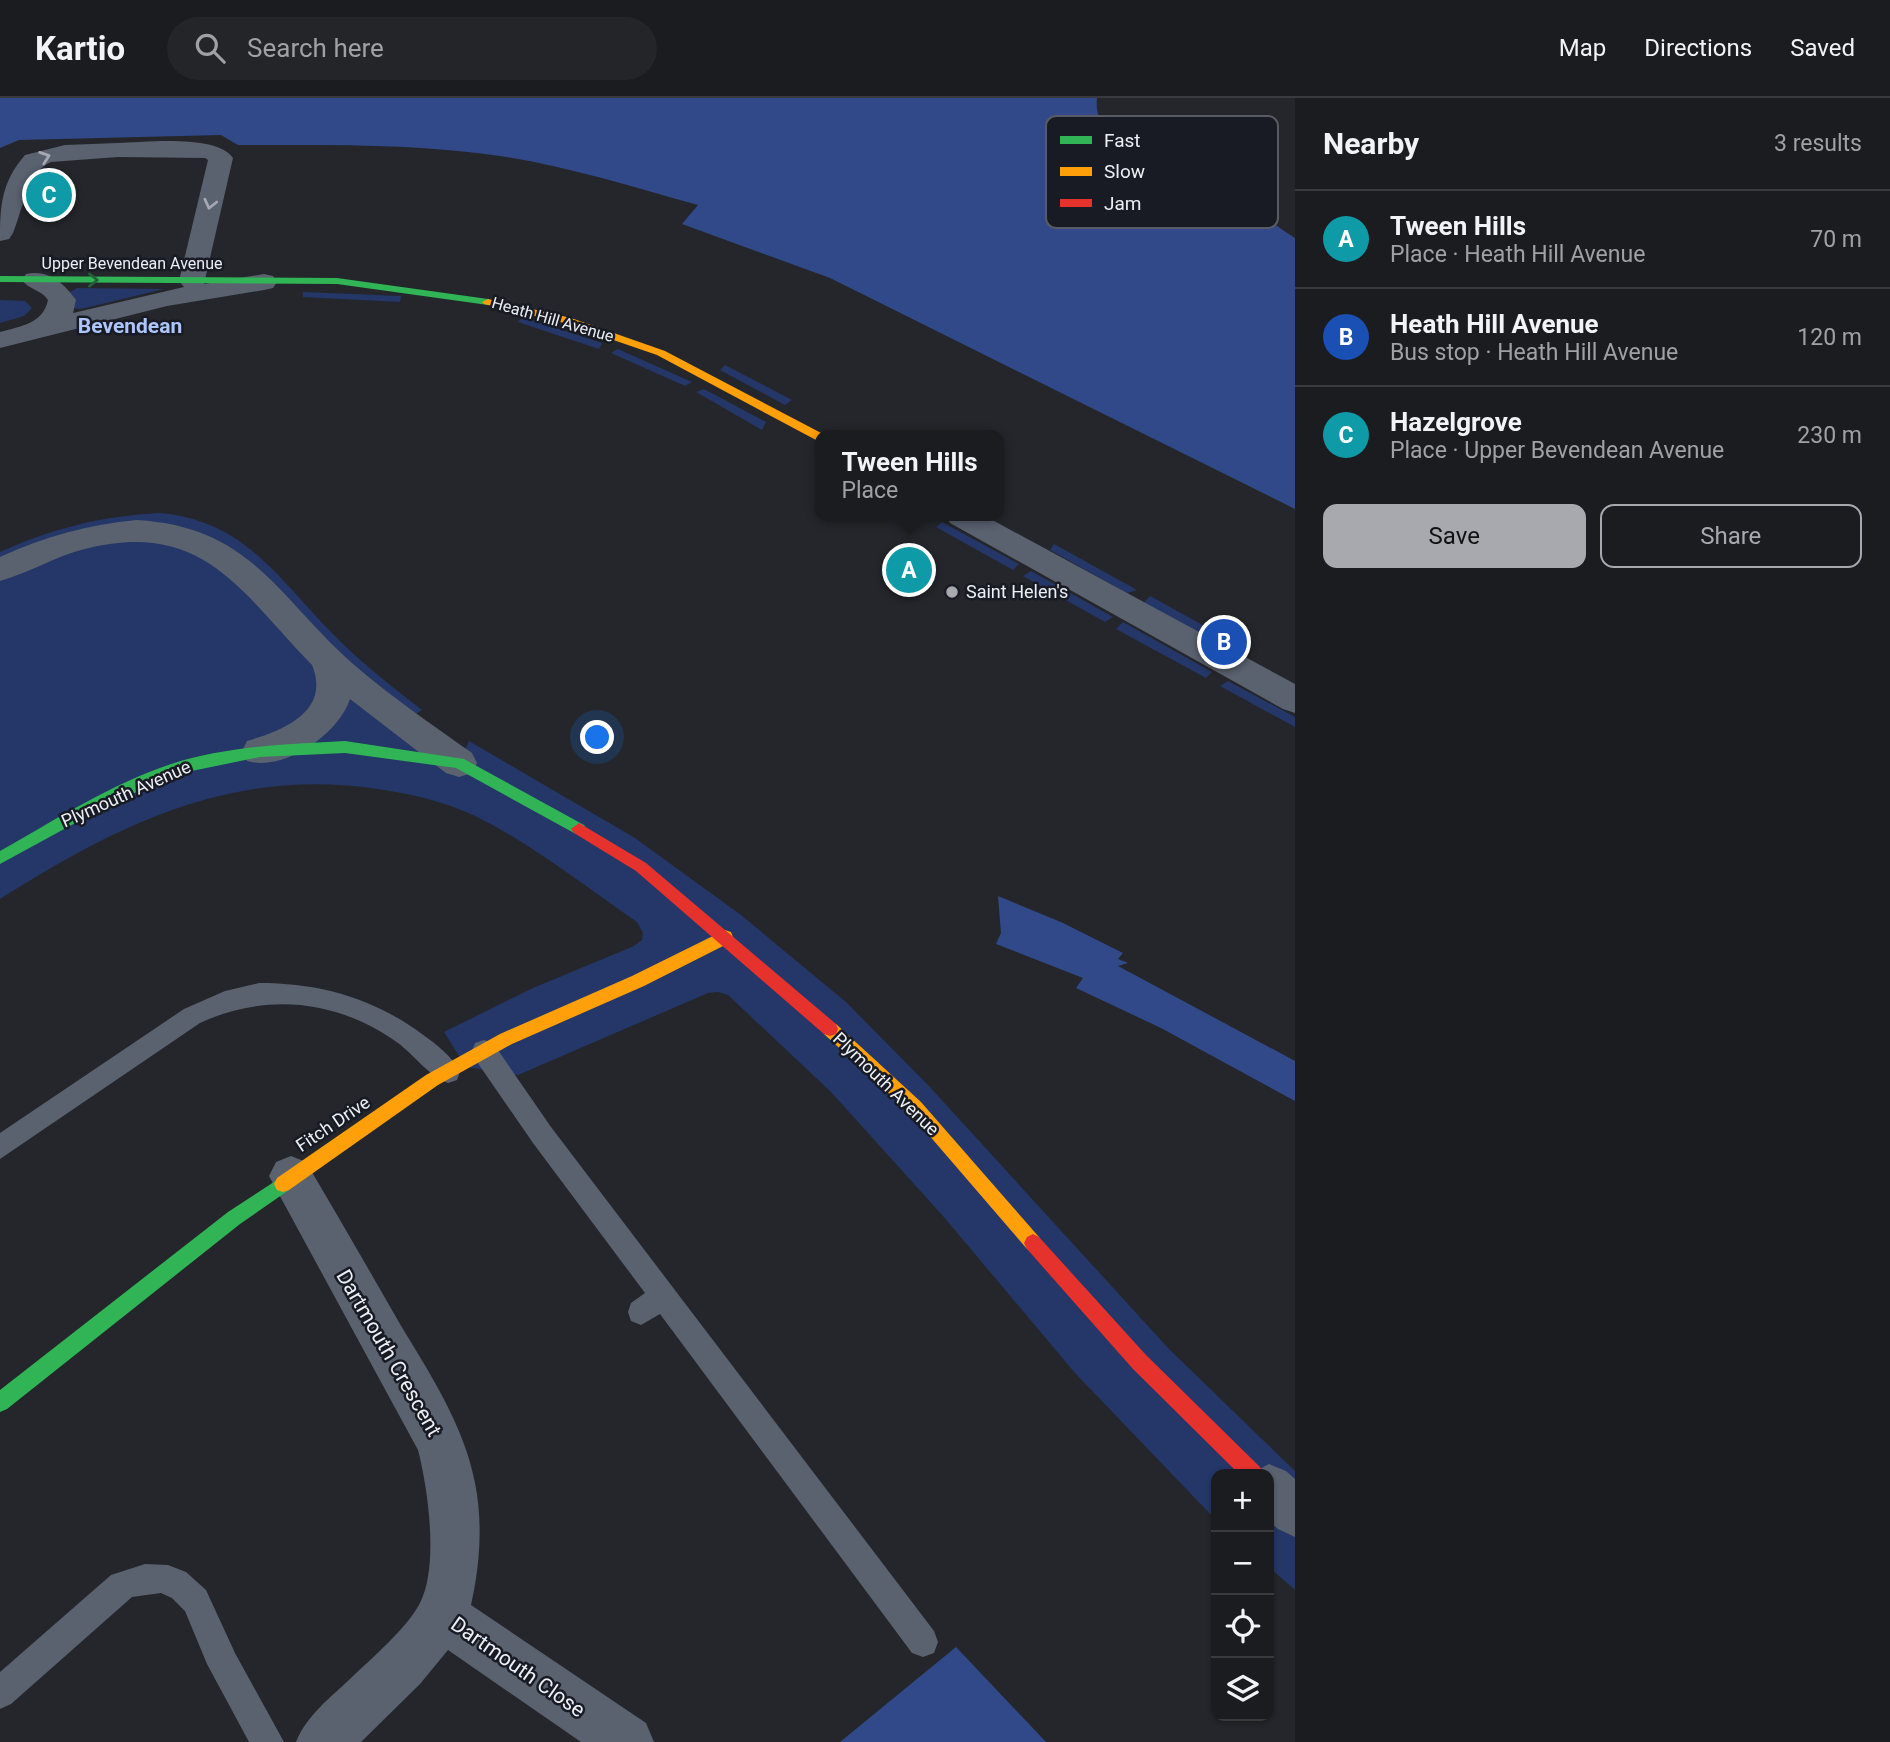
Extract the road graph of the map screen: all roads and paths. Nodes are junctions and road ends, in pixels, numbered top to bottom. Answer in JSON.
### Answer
{"nodes":[{"id":1,"x":0,"y":233,"type":"edge"},
{"id":2,"x":0,"y":279,"type":"edge"},
{"id":3,"x":35,"y":280,"type":"junction"},
{"id":4,"x":192,"y":281,"type":"junction"},
{"id":5,"x":264,"y":282,"type":"junction"},
{"id":6,"x":43,"y":328,"type":"junction"},
{"id":7,"x":0,"y":340,"type":"edge"},
{"id":8,"x":815,"y":434,"type":"edge"},
{"id":9,"x":970,"y":521,"type":"edge"},
{"id":10,"x":0,"y":570,"type":"edge"},
{"id":11,"x":326,"y":657,"type":"junction"},
{"id":12,"x":1295,"y":700,"type":"edge"},
{"id":13,"x":260,"y":751,"type":"junction"},
{"id":14,"x":459,"y":763,"type":"junction"},
{"id":15,"x":0,"y":858,"type":"edge"},
{"id":16,"x":725,"y":937,"type":"junction"},
{"id":17,"x":484,"y":1051,"type":"junction"},
{"id":18,"x":448,"y":1072,"type":"junction"},
{"id":19,"x":0,"y":1147,"type":"edge"},
{"id":20,"x":291,"y":1177,"type":"junction"},
{"id":21,"x":0,"y":1402,"type":"edge"},
{"id":22,"x":1248,"y":1469,"type":"edge"},
{"id":23,"x":1274,"y":1493,"type":"edge"},
{"id":24,"x":1295,"y":1512,"type":"edge"},
{"id":25,"x":443,"y":1616,"type":"junction"},
{"id":26,"x":923,"y":1642,"type":"dead end"},
{"id":27,"x":0,"y":1693,"type":"edge"},
{"id":28,"x":268,"y":1742,"type":"edge"},
{"id":29,"x":323,"y":1742,"type":"edge"},
{"id":30,"x":627,"y":1742,"type":"edge"}],
"edges":[{"from":1,"to":4,"type":"street","one_way":true},
{"from":2,"to":3,"type":"street","name":"Upper Bevendean Avenue"},
{"from":3,"to":4,"type":"street","name":"Upper Bevendean Avenue","one_way":true},
{"from":3,"to":6,"type":"street"},
{"from":4,"to":5,"type":"street","name":"Upper Bevendean Avenue"},
{"from":5,"to":6,"type":"street"},
{"from":5,"to":8,"type":"street","name":"Heath Hill Avenue"},
{"from":6,"to":7,"type":"street"},
{"from":9,"to":12,"type":"street"},
{"from":10,"to":11,"type":"street","name":"Plymouth Avenue"},
{"from":11,"to":13,"type":"street","name":"Plymouth Avenue"},
{"from":11,"to":14,"type":"street","name":"Plymouth Avenue"},
{"from":13,"to":14,"type":"street","name":"Plymouth Avenue"},
{"from":13,"to":15,"type":"street","name":"Plymouth Avenue"},
{"from":14,"to":16,"type":"street","name":"Plymouth Avenue"},
{"from":16,"to":17,"type":"street","name":"Fitch Drive"},
{"from":16,"to":22,"type":"street","name":"Plymouth Avenue"},
{"from":17,"to":18,"type":"street","name":"Fitch Drive"},
{"from":17,"to":26,"type":"lane"},
{"from":18,"to":19,"type":"lane"},
{"from":18,"to":20,"type":"street","name":"Fitch Drive"},
{"from":20,"to":21,"type":"street","name":"Fitch Drive"},
{"from":20,"to":25,"type":"street","name":"Dartmouth Crescent"},
{"from":23,"to":24,"type":"street"},
{"from":25,"to":29,"type":"street","name":"Dartmouth Crescent"},
{"from":25,"to":30,"type":"street","name":"Dartmouth Close"},
{"from":27,"to":28,"type":"lane"}]}
